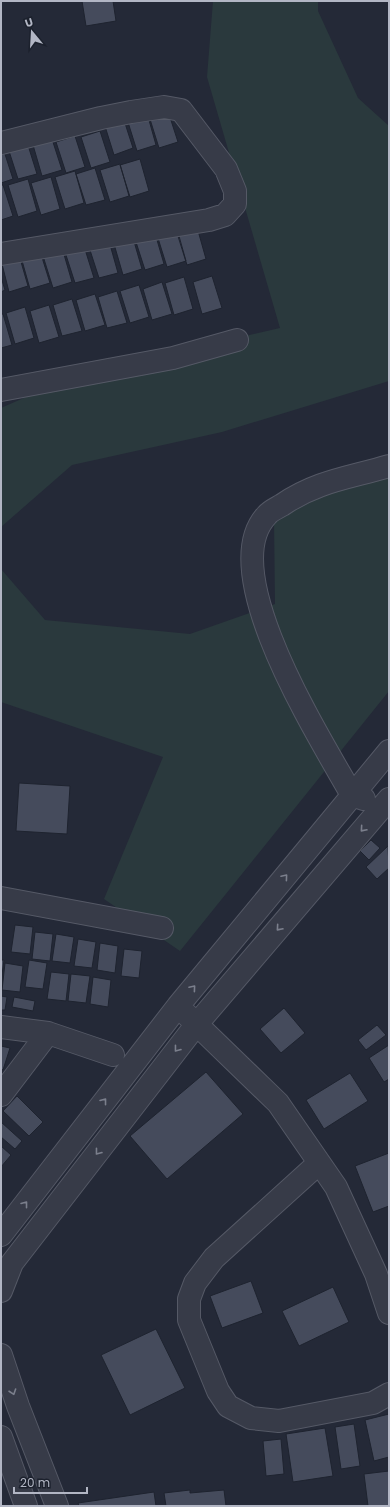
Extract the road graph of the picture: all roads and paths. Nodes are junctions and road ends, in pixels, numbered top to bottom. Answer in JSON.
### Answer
{"nodes":[{"id":1,"x":1,"y":143,"type":"edge"},
{"id":2,"x":1,"y":254,"type":"edge"},
{"id":3,"x":237,"y":340,"type":"dead end"},
{"id":4,"x":1,"y":390,"type":"edge"},
{"id":5,"x":389,"y":466,"type":"edge"},
{"id":6,"x":389,"y":751,"type":"edge"},
{"id":7,"x":352,"y":795,"type":"junction"},
{"id":8,"x":387,"y":804,"type":"edge"},
{"id":9,"x":1,"y":898,"type":"edge"},
{"id":10,"x":162,"y":928,"type":"dead end"},
{"id":11,"x":178,"y":1006,"type":"junction"},
{"id":12,"x":196,"y":1025,"type":"junction"},
{"id":13,"x":1,"y":1027,"type":"edge"},
{"id":14,"x":48,"y":1033,"type":"junction"},
{"id":15,"x":113,"y":1055,"type":"dead end"},
{"id":16,"x":1,"y":1095,"type":"edge"},
{"id":17,"x":319,"y":1163,"type":"junction"},
{"id":18,"x":1,"y":1235,"type":"edge"},
{"id":19,"x":1,"y":1291,"type":"edge"},
{"id":20,"x":389,"y":1313,"type":"edge"},
{"id":21,"x":1,"y":1355,"type":"edge"},
{"id":22,"x":389,"y":1394,"type":"edge"},
{"id":23,"x":1,"y":1437,"type":"edge"},
{"id":24,"x":26,"y":1506,"type":"edge"},
{"id":25,"x":57,"y":1506,"type":"edge"}],
"edges":[{"from":1,"to":2,"type":"street"},
{"from":3,"to":4,"type":"street"},
{"from":5,"to":7,"type":"street"},
{"from":6,"to":7,"type":"street"},
{"from":7,"to":8,"type":"street"},
{"from":11,"to":7,"type":"street","one_way":true},
{"from":8,"to":12,"type":"street","one_way":true},
{"from":9,"to":10,"type":"street"},
{"from":11,"to":12,"type":"street"},
{"from":18,"to":11,"type":"street","one_way":true},
{"from":12,"to":17,"type":"street"},
{"from":12,"to":19,"type":"street","one_way":true},
{"from":13,"to":14,"type":"street"},
{"from":14,"to":15,"type":"street"},
{"from":14,"to":16,"type":"street"},
{"from":17,"to":20,"type":"street"},
{"from":17,"to":22,"type":"street"},
{"from":21,"to":25,"type":"street","one_way":true},
{"from":23,"to":24,"type":"street"}]}
